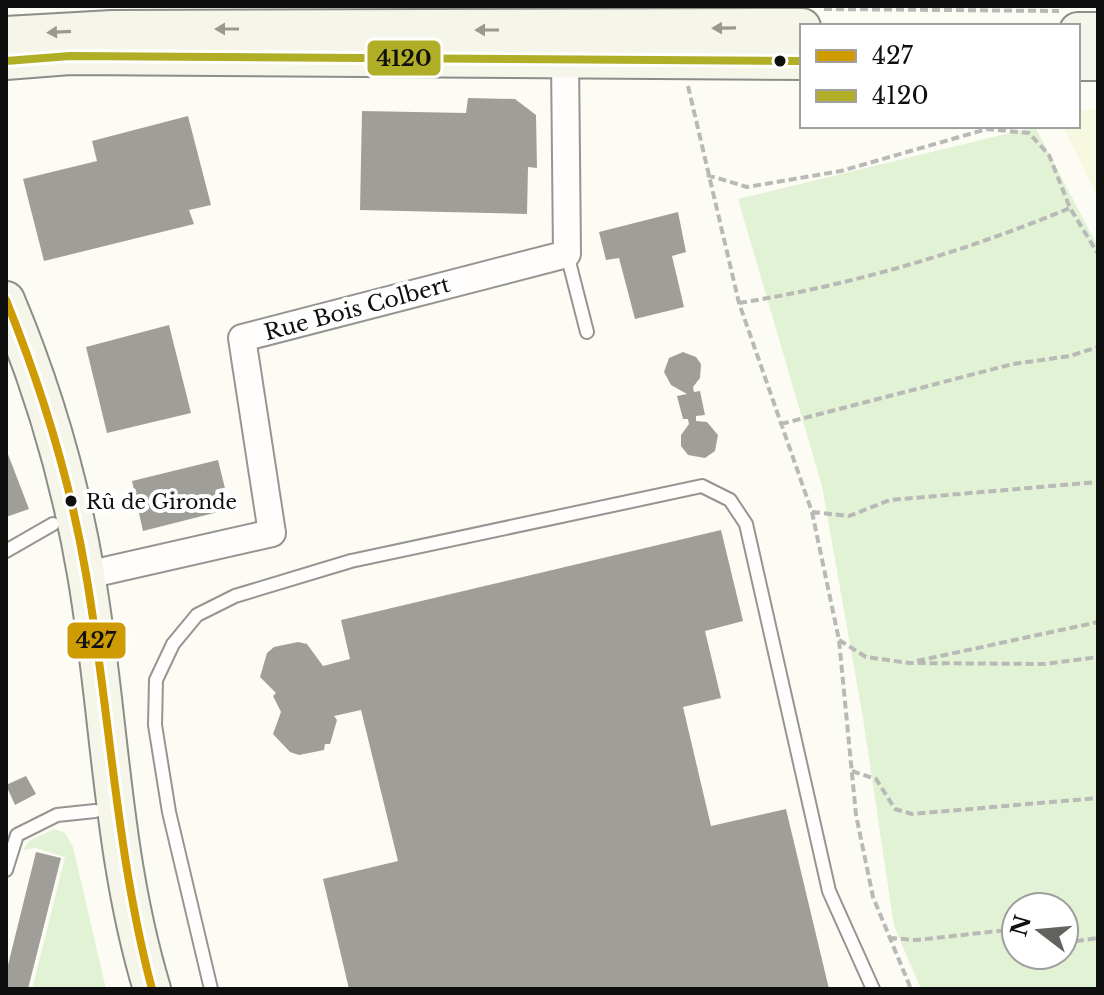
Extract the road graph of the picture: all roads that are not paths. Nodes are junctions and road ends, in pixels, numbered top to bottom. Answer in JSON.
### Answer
{"nodes":[{"id":1,"x":800,"y":27,"type":"edge"},
{"id":2,"x":6,"y":35,"type":"edge"},
{"id":3,"x":565,"y":44,"type":"junction"},
{"id":4,"x":683,"y":44,"type":"junction"},
{"id":5,"x":6,"y":61,"type":"edge"},
{"id":6,"x":800,"y":61,"type":"edge"},
{"id":7,"x":567,"y":254,"type":"junction"},
{"id":8,"x":6,"y":300,"type":"edge"},
{"id":9,"x":587,"y":332,"type":"dead end"},
{"id":10,"x":6,"y":361,"type":"edge"},
{"id":11,"x":53,"y":524,"type":"junction"},
{"id":12,"x":6,"y":551,"type":"edge"},
{"id":13,"x":87,"y":575,"type":"junction"},
{"id":14,"x":95,"y":811,"type":"junction"},
{"id":15,"x":6,"y":870,"type":"edge"},
{"id":16,"x":128,"y":989,"type":"edge"},
{"id":17,"x":152,"y":989,"type":"edge"},
{"id":18,"x":211,"y":989,"type":"edge"},
{"id":19,"x":873,"y":989,"type":"edge"}],
"edges":[{"from":1,"to":4,"type":"main road","one_way":true},
{"from":3,"to":2,"type":"main road","one_way":true},
{"from":3,"to":4,"type":"main road"},
{"from":3,"to":5,"type":"main road"},
{"from":3,"to":7,"type":"street"},
{"from":4,"to":6,"type":"main road"},
{"from":7,"to":9,"type":"lane"},
{"from":7,"to":13,"type":"street","name":"Rue Bois Colbert"},
{"from":8,"to":13,"type":"main road"},
{"from":10,"to":11,"type":"main road"},
{"from":11,"to":12,"type":"lane"},
{"from":11,"to":14,"type":"main road"},
{"from":13,"to":17,"type":"main road"},
{"from":14,"to":15,"type":"lane"},
{"from":14,"to":16,"type":"main road"},
{"from":18,"to":19,"type":"lane"}]}
